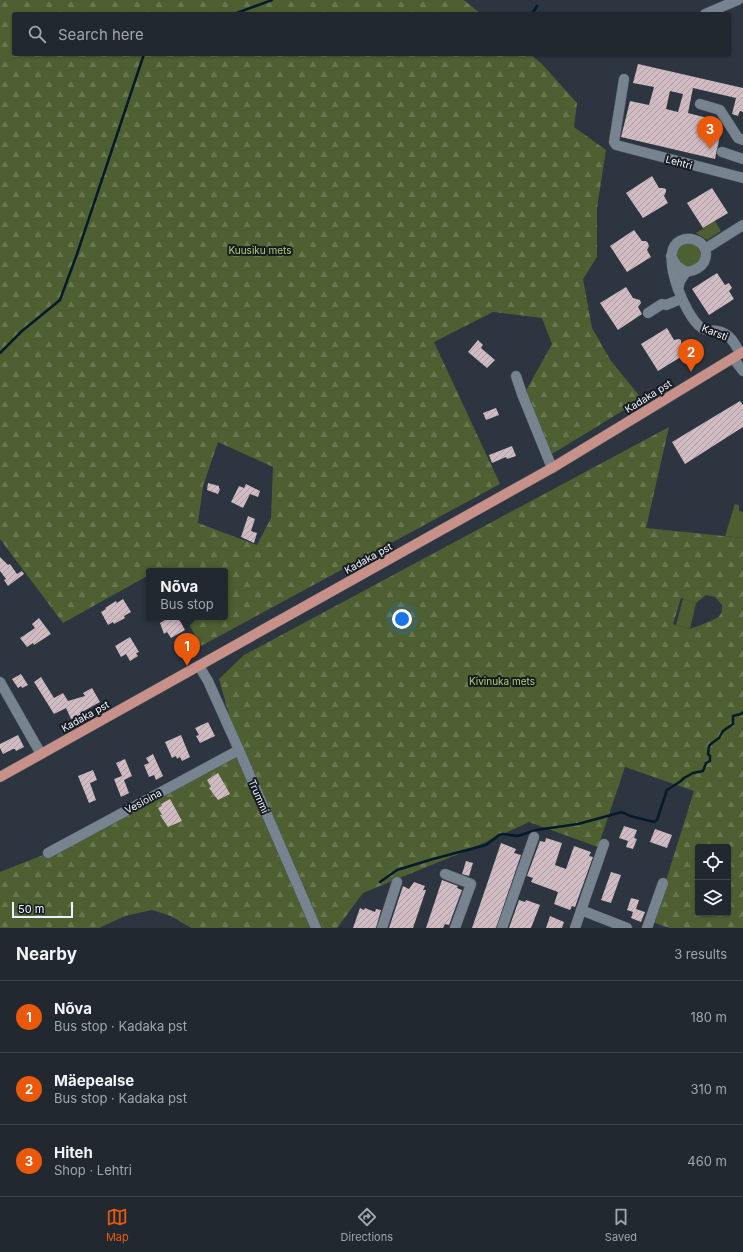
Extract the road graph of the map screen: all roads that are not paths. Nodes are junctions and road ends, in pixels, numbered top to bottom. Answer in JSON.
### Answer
{"nodes":[{"id":1,"x":738,"y":0,"type":"edge"},
{"id":2,"x":710,"y":12,"type":"edge"},
{"id":3,"x":624,"y":79,"type":"dead end"},
{"id":4,"x":700,"y":104,"type":"dead end"},
{"id":5,"x":743,"y":140,"type":"edge"},
{"id":6,"x":722,"y":152,"type":"dead end"},
{"id":7,"x":743,"y":159,"type":"edge"},
{"id":8,"x":743,"y":178,"type":"edge"},
{"id":9,"x":743,"y":225,"type":"edge"},
{"id":10,"x":705,"y":249,"type":"junction"},
{"id":11,"x":671,"y":256,"type":"junction"},
{"id":12,"x":686,"y":272,"type":"junction"},
{"id":13,"x":680,"y":294,"type":"junction"},
{"id":14,"x":648,"y":314,"type":"dead end"},
{"id":15,"x":739,"y":354,"type":"edge"},
{"id":16,"x":743,"y":371,"type":"edge"},
{"id":17,"x":516,"y":376,"type":"dead end"},
{"id":18,"x":552,"y":468,"type":"junction"},
{"id":19,"x":199,"y":666,"type":"junction"},
{"id":20,"x":0,"y":682,"type":"edge"},
{"id":21,"x":239,"y":750,"type":"junction"},
{"id":22,"x":41,"y":754,"type":"junction"},
{"id":23,"x":0,"y":777,"type":"edge"},
{"id":24,"x":534,"y":837,"type":"dead end"},
{"id":25,"x":604,"y":844,"type":"dead end"},
{"id":26,"x":48,"y":853,"type":"dead end"},
{"id":27,"x":445,"y":874,"type":"dead end"},
{"id":28,"x":397,"y":882,"type":"dead end"},
{"id":29,"x":662,"y":883,"type":"dead end"},
{"id":30,"x":581,"y":910,"type":"junction"},
{"id":31,"x":316,"y":928,"type":"edge"},
{"id":32,"x":382,"y":928,"type":"edge"},
{"id":33,"x":456,"y":928,"type":"edge"},
{"id":34,"x":502,"y":928,"type":"edge"},
{"id":35,"x":575,"y":928,"type":"edge"},
{"id":36,"x":627,"y":928,"type":"edge"},
{"id":37,"x":647,"y":928,"type":"edge"}],
"edges":[{"from":1,"to":2,"type":"street"},
{"from":3,"to":8,"type":"street","name":"Lehtri"},
{"from":4,"to":5,"type":"street"},
{"from":6,"to":7,"type":"street"},
{"from":9,"to":10,"type":"street"},
{"from":10,"to":11,"type":"street"},
{"from":10,"to":12,"type":"street"},
{"from":11,"to":12,"type":"street"},
{"from":11,"to":13,"type":"street","name":"Karsti"},
{"from":12,"to":13,"type":"street"},
{"from":13,"to":14,"type":"street"},
{"from":13,"to":15,"type":"street","name":"Karsti"},
{"from":15,"to":16,"type":"street","name":"Karsti"},
{"from":15,"to":18,"type":"main road","name":"Kadaka pst"},
{"from":17,"to":18,"type":"street"},
{"from":18,"to":19,"type":"main road","name":"Kadaka pst"},
{"from":19,"to":21,"type":"street","name":"Trummi"},
{"from":19,"to":22,"type":"main road","name":"Kadaka pst"},
{"from":20,"to":22,"type":"street"},
{"from":21,"to":26,"type":"street","name":"Vesioina"},
{"from":21,"to":31,"type":"street","name":"Trummi"},
{"from":22,"to":23,"type":"main road","name":"Kadaka pst"},
{"from":24,"to":34,"type":"street"},
{"from":25,"to":30,"type":"street"},
{"from":27,"to":33,"type":"street"},
{"from":28,"to":32,"type":"street"},
{"from":29,"to":37,"type":"street"},
{"from":30,"to":35,"type":"street"},
{"from":30,"to":36,"type":"street"}]}
